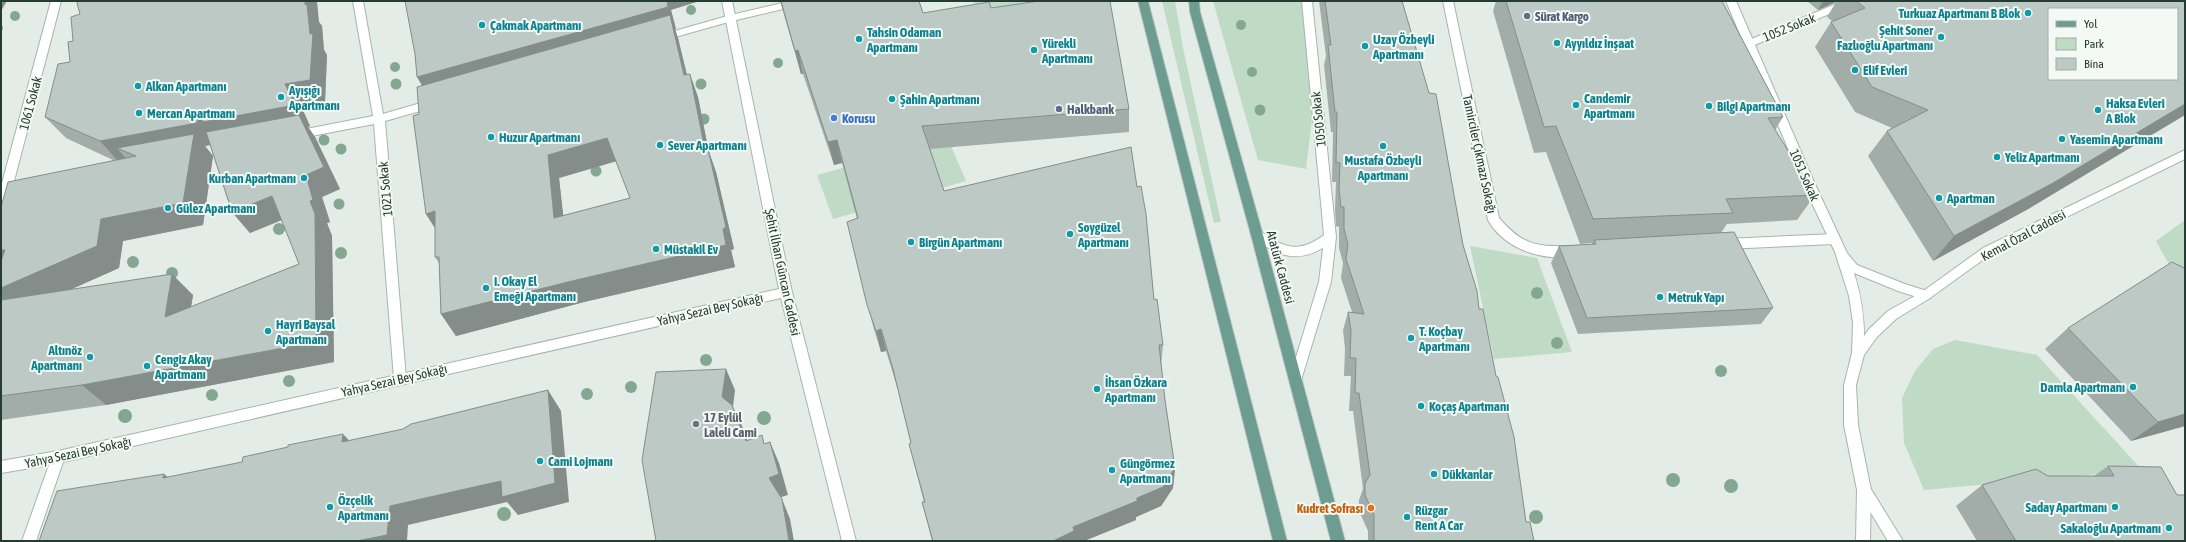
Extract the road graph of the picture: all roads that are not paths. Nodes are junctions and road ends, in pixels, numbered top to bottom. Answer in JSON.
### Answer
{"nodes":[{"id":1,"x":56,"y":1,"type":"edge"},
{"id":2,"x":358,"y":1,"type":"edge"},
{"id":3,"x":727,"y":1,"type":"edge"},
{"id":4,"x":805,"y":1,"type":"edge"},
{"id":5,"x":1143,"y":1,"type":"edge"},
{"id":6,"x":1194,"y":1,"type":"edge"},
{"id":7,"x":1307,"y":1,"type":"edge"},
{"id":8,"x":1448,"y":1,"type":"edge"},
{"id":9,"x":1731,"y":1,"type":"edge"},
{"id":10,"x":1852,"y":1,"type":"edge"},
{"id":11,"x":731,"y":18,"type":"junction"},
{"id":12,"x":647,"y":42,"type":"edge"},
{"id":13,"x":1748,"y":44,"type":"junction"},
{"id":14,"x":448,"y":99,"type":"edge"},
{"id":15,"x":379,"y":119,"type":"junction"},
{"id":16,"x":286,"y":137,"type":"edge"},
{"id":17,"x":2185,"y":154,"type":"edge"},
{"id":18,"x":30,"y":186,"type":"edge"},
{"id":19,"x":4,"y":191,"type":"edge"},
{"id":20,"x":1,"y":204,"type":"edge"},
{"id":21,"x":1257,"y":235,"type":"junction"},
{"id":22,"x":1330,"y":237,"type":"junction"},
{"id":23,"x":1835,"y":239,"type":"junction"},
{"id":24,"x":1710,"y":245,"type":"edge"},
{"id":25,"x":1586,"y":250,"type":"edge"},
{"id":26,"x":1841,"y":252,"type":"junction"},
{"id":27,"x":786,"y":292,"type":"junction"},
{"id":28,"x":1926,"y":295,"type":"junction"},
{"id":29,"x":1858,"y":353,"type":"junction"},
{"id":30,"x":1296,"y":377,"type":"junction"},
{"id":31,"x":400,"y":379,"type":"junction"},
{"id":32,"x":58,"y":457,"type":"junction"},
{"id":33,"x":1,"y":467,"type":"edge"},
{"id":34,"x":1864,"y":490,"type":"junction"},
{"id":35,"x":29,"y":541,"type":"edge"},
{"id":36,"x":849,"y":541,"type":"edge"},
{"id":37,"x":1280,"y":541,"type":"edge"},
{"id":38,"x":1338,"y":541,"type":"edge"},
{"id":39,"x":1863,"y":541,"type":"edge"},
{"id":40,"x":1896,"y":541,"type":"edge"}],
"edges":[{"from":1,"to":19,"type":"street","name":"1061 Sokak"},
{"from":2,"to":15,"type":"street","name":"1021 Sokak"},
{"from":3,"to":11,"type":"street","name":"Şehit İlhan Güncan Caddesi"},
{"from":4,"to":11,"type":"street"},
{"from":5,"to":37,"type":"main road"},
{"from":6,"to":21,"type":"main road","name":"Atatürk Caddesi"},
{"from":7,"to":22,"type":"street","name":"1050 Sokak"},
{"from":8,"to":25,"type":"street","name":"Tamirciler Çıkmazı Sokağı"},
{"from":9,"to":13,"type":"street","name":"1051 Sokak"},
{"from":10,"to":13,"type":"street","name":"1052 Sokak"},
{"from":11,"to":12,"type":"street"},
{"from":11,"to":27,"type":"street","name":"Şehit İlhan Güncan Caddesi"},
{"from":13,"to":23,"type":"street","name":"1051 Sokak"},
{"from":14,"to":15,"type":"street"},
{"from":15,"to":16,"type":"street"},
{"from":15,"to":31,"type":"street","name":"1021 Sokak"},
{"from":17,"to":28,"type":"street","name":"Kemal Özal Caddesi"},
{"from":18,"to":19,"type":"street"},
{"from":19,"to":20,"type":"street","name":"1061 Sokak"},
{"from":21,"to":22,"type":"street"},
{"from":21,"to":30,"type":"main road","name":"Atatürk Caddesi"},
{"from":22,"to":30,"type":"street","name":"1050 Sokak"},
{"from":23,"to":24,"type":"street"},
{"from":23,"to":26,"type":"street","name":"1051 Sokak"},
{"from":26,"to":28,"type":"street"},
{"from":26,"to":29,"type":"street","name":"1051 Sokak"},
{"from":27,"to":31,"type":"street","name":"Yahya Sezai Bey Sokağı"},
{"from":27,"to":36,"type":"street","name":"Şehit İlhan Güncan Caddesi"},
{"from":28,"to":29,"type":"street","name":"Kemal Özal Caddesi"},
{"from":29,"to":34,"type":"street"},
{"from":30,"to":38,"type":"main road","name":"Atatürk Caddesi"},
{"from":31,"to":32,"type":"street","name":"Yahya Sezai Bey Sokağı"},
{"from":32,"to":33,"type":"street","name":"Yahya Sezai Bey Sokağı"},
{"from":32,"to":35,"type":"street"},
{"from":34,"to":39,"type":"street"},
{"from":34,"to":40,"type":"street"}]}
